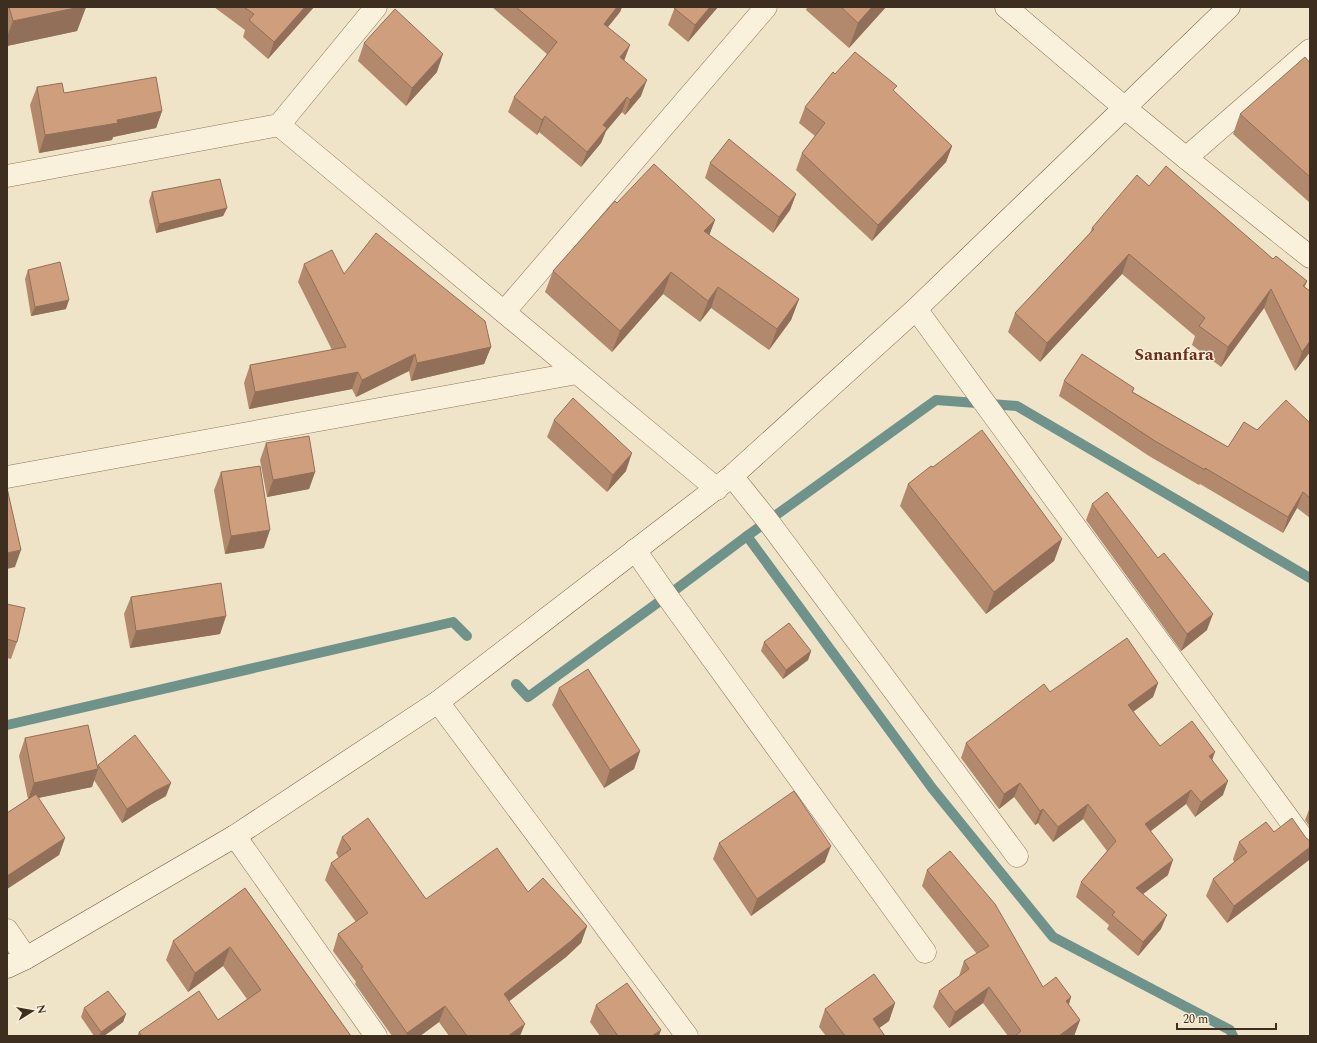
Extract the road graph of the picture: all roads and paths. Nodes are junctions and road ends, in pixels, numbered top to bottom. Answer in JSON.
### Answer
{"nodes":[{"id":1,"x":376,"y":7,"type":"edge"},
{"id":2,"x":766,"y":7,"type":"edge"},
{"id":3,"x":1006,"y":7,"type":"edge"},
{"id":4,"x":1229,"y":7,"type":"edge"},
{"id":5,"x":1310,"y":50,"type":"edge"},
{"id":6,"x":1125,"y":108,"type":"junction"},
{"id":7,"x":279,"y":125,"type":"junction"},
{"id":8,"x":1186,"y":158,"type":"junction"},
{"id":9,"x":7,"y":176,"type":"edge"},
{"id":10,"x":1310,"y":257,"type":"edge"},
{"id":11,"x":916,"y":309,"type":"junction"},
{"id":12,"x":504,"y":312,"type":"junction"},
{"id":13,"x":577,"y":373,"type":"junction"},
{"id":14,"x":7,"y":477,"type":"edge"},
{"id":15,"x":725,"y":483,"type":"junction"},
{"id":16,"x":635,"y":550,"type":"junction"},
{"id":17,"x":438,"y":702,"type":"junction"},
{"id":18,"x":235,"y":836,"type":"junction"},
{"id":19,"x":1310,"y":848,"type":"edge"},
{"id":20,"x":1016,"y":856,"type":"dead end"},
{"id":21,"x":7,"y":930,"type":"edge"},
{"id":22,"x":925,"y":952,"type":"dead end"},
{"id":23,"x":26,"y":958,"type":"junction"},
{"id":24,"x":7,"y":967,"type":"edge"},
{"id":25,"x":376,"y":1036,"type":"edge"},
{"id":26,"x":687,"y":1036,"type":"edge"}],
"edges":[{"from":1,"to":7,"type":"street"},
{"from":2,"to":12,"type":"street"},
{"from":3,"to":6,"type":"street"},
{"from":4,"to":6,"type":"street"},
{"from":5,"to":8,"type":"street"},
{"from":6,"to":8,"type":"street"},
{"from":6,"to":11,"type":"street"},
{"from":7,"to":9,"type":"street"},
{"from":7,"to":12,"type":"street"},
{"from":8,"to":10,"type":"street"},
{"from":11,"to":15,"type":"street"},
{"from":11,"to":19,"type":"street"},
{"from":12,"to":13,"type":"street"},
{"from":13,"to":14,"type":"street"},
{"from":13,"to":15,"type":"street"},
{"from":15,"to":16,"type":"street"},
{"from":15,"to":20,"type":"street"},
{"from":16,"to":17,"type":"street"},
{"from":16,"to":22,"type":"street"},
{"from":17,"to":18,"type":"street"},
{"from":17,"to":26,"type":"street"},
{"from":18,"to":23,"type":"street"},
{"from":18,"to":25,"type":"street"},
{"from":21,"to":23,"type":"street"},
{"from":23,"to":24,"type":"street"}]}
